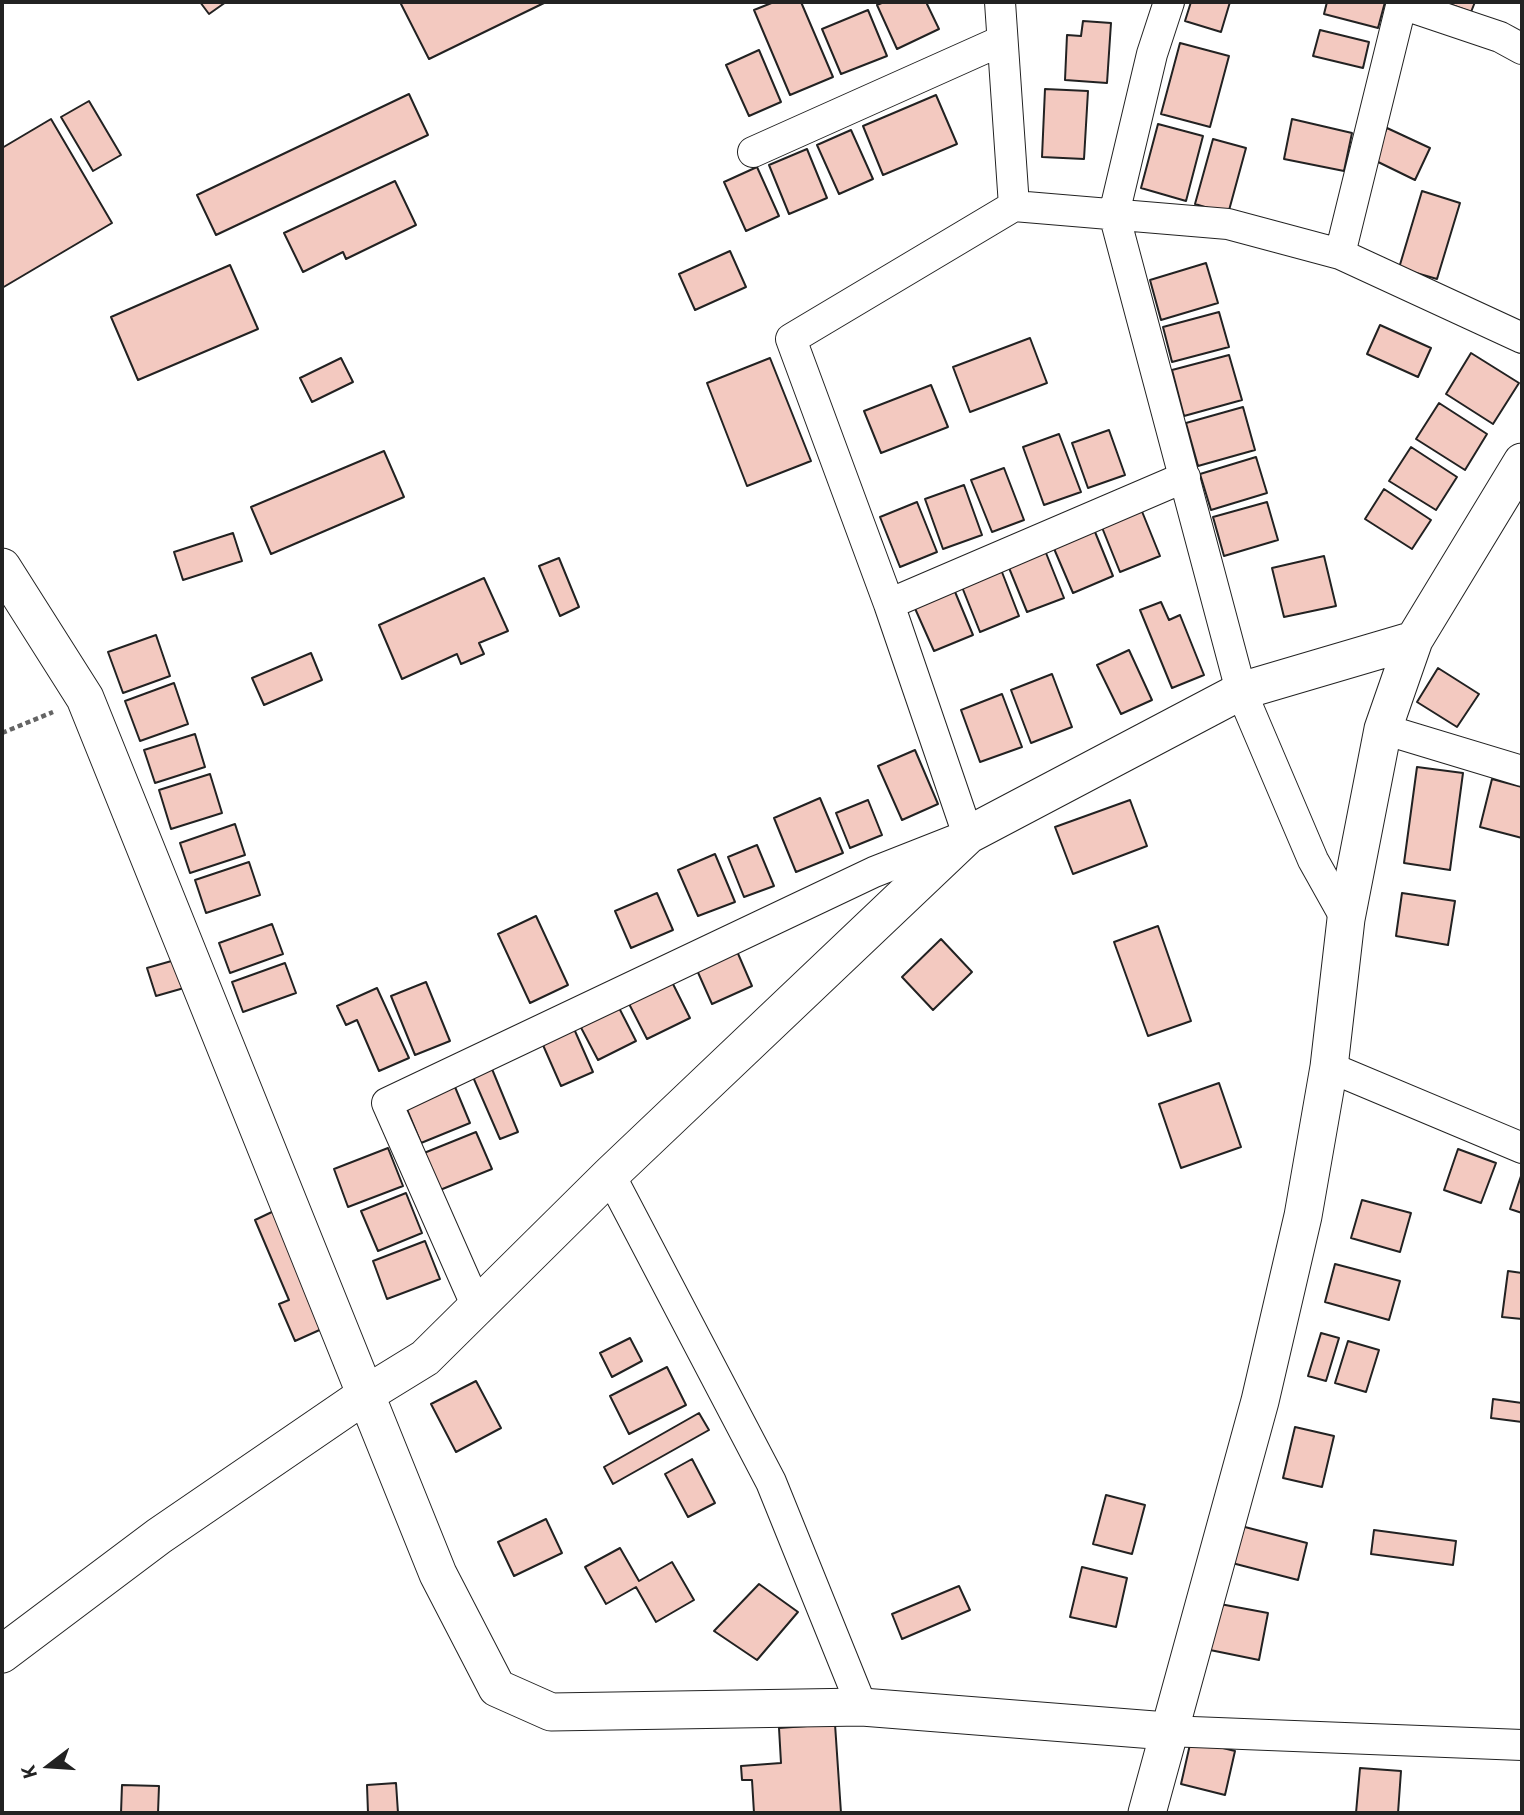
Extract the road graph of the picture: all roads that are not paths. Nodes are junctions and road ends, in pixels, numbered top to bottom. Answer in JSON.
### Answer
{"nodes":[{"id":1,"x":1000,"y":2,"type":"edge"},
{"id":2,"x":1170,"y":2,"type":"edge"},
{"id":3,"x":1402,"y":3,"type":"edge"},
{"id":4,"x":1001,"y":41,"type":"junction"},
{"id":5,"x":1522,"y":50,"type":"edge"},
{"id":6,"x":753,"y":152,"type":"dead end"},
{"id":7,"x":1014,"y":206,"type":"junction"},
{"id":8,"x":1115,"y":214,"type":"junction"},
{"id":9,"x":1340,"y":254,"type":"junction"},
{"id":10,"x":1522,"y":338,"type":"edge"},
{"id":11,"x":1522,"y":462,"type":"edge"},
{"id":12,"x":1185,"y":477,"type":"junction"},
{"id":13,"x":2,"y":567,"type":"edge"},
{"id":14,"x":889,"y":604,"type":"junction"},
{"id":15,"x":1414,"y":640,"type":"junction"},
{"id":16,"x":1241,"y":691,"type":"junction"},
{"id":17,"x":1382,"y":729,"type":"junction"},
{"id":18,"x":1522,"y":771,"type":"edge"},
{"id":19,"x":968,"y":835,"type":"junction"},
{"id":20,"x":1346,"y":919,"type":"junction"},
{"id":21,"x":1329,"y":1067,"type":"junction"},
{"id":22,"x":1522,"y":1148,"type":"edge"},
{"id":23,"x":610,"y":1175,"type":"junction"},
{"id":24,"x":477,"y":1307,"type":"junction"},
{"id":25,"x":368,"y":1393,"type":"junction"},
{"id":26,"x":2,"y":1654,"type":"edge"},
{"id":27,"x":862,"y":1707,"type":"junction"},
{"id":28,"x":1167,"y":1731,"type":"junction"},
{"id":29,"x":1522,"y":1745,"type":"edge"},
{"id":30,"x":1146,"y":1813,"type":"edge"}],
"edges":[{"from":1,"to":4,"type":"street"},
{"from":2,"to":8,"type":"street"},
{"from":3,"to":5,"type":"street"},
{"from":3,"to":9,"type":"street"},
{"from":4,"to":6,"type":"street"},
{"from":4,"to":7,"type":"street"},
{"from":7,"to":8,"type":"street"},
{"from":7,"to":14,"type":"street"},
{"from":8,"to":9,"type":"street"},
{"from":8,"to":12,"type":"street"},
{"from":9,"to":10,"type":"street"},
{"from":11,"to":15,"type":"street"},
{"from":12,"to":14,"type":"street"},
{"from":12,"to":16,"type":"street"},
{"from":13,"to":25,"type":"street"},
{"from":14,"to":19,"type":"street"},
{"from":15,"to":16,"type":"street"},
{"from":15,"to":17,"type":"street"},
{"from":16,"to":19,"type":"street"},
{"from":16,"to":20,"type":"street"},
{"from":17,"to":18,"type":"street"},
{"from":17,"to":20,"type":"street"},
{"from":19,"to":23,"type":"street"},
{"from":19,"to":24,"type":"street"},
{"from":20,"to":21,"type":"street"},
{"from":21,"to":22,"type":"street"},
{"from":21,"to":28,"type":"street"},
{"from":23,"to":24,"type":"street"},
{"from":23,"to":27,"type":"street"},
{"from":24,"to":25,"type":"street"},
{"from":25,"to":26,"type":"street"},
{"from":25,"to":27,"type":"street"},
{"from":27,"to":28,"type":"street"},
{"from":28,"to":29,"type":"street"},
{"from":28,"to":30,"type":"street"}]}
